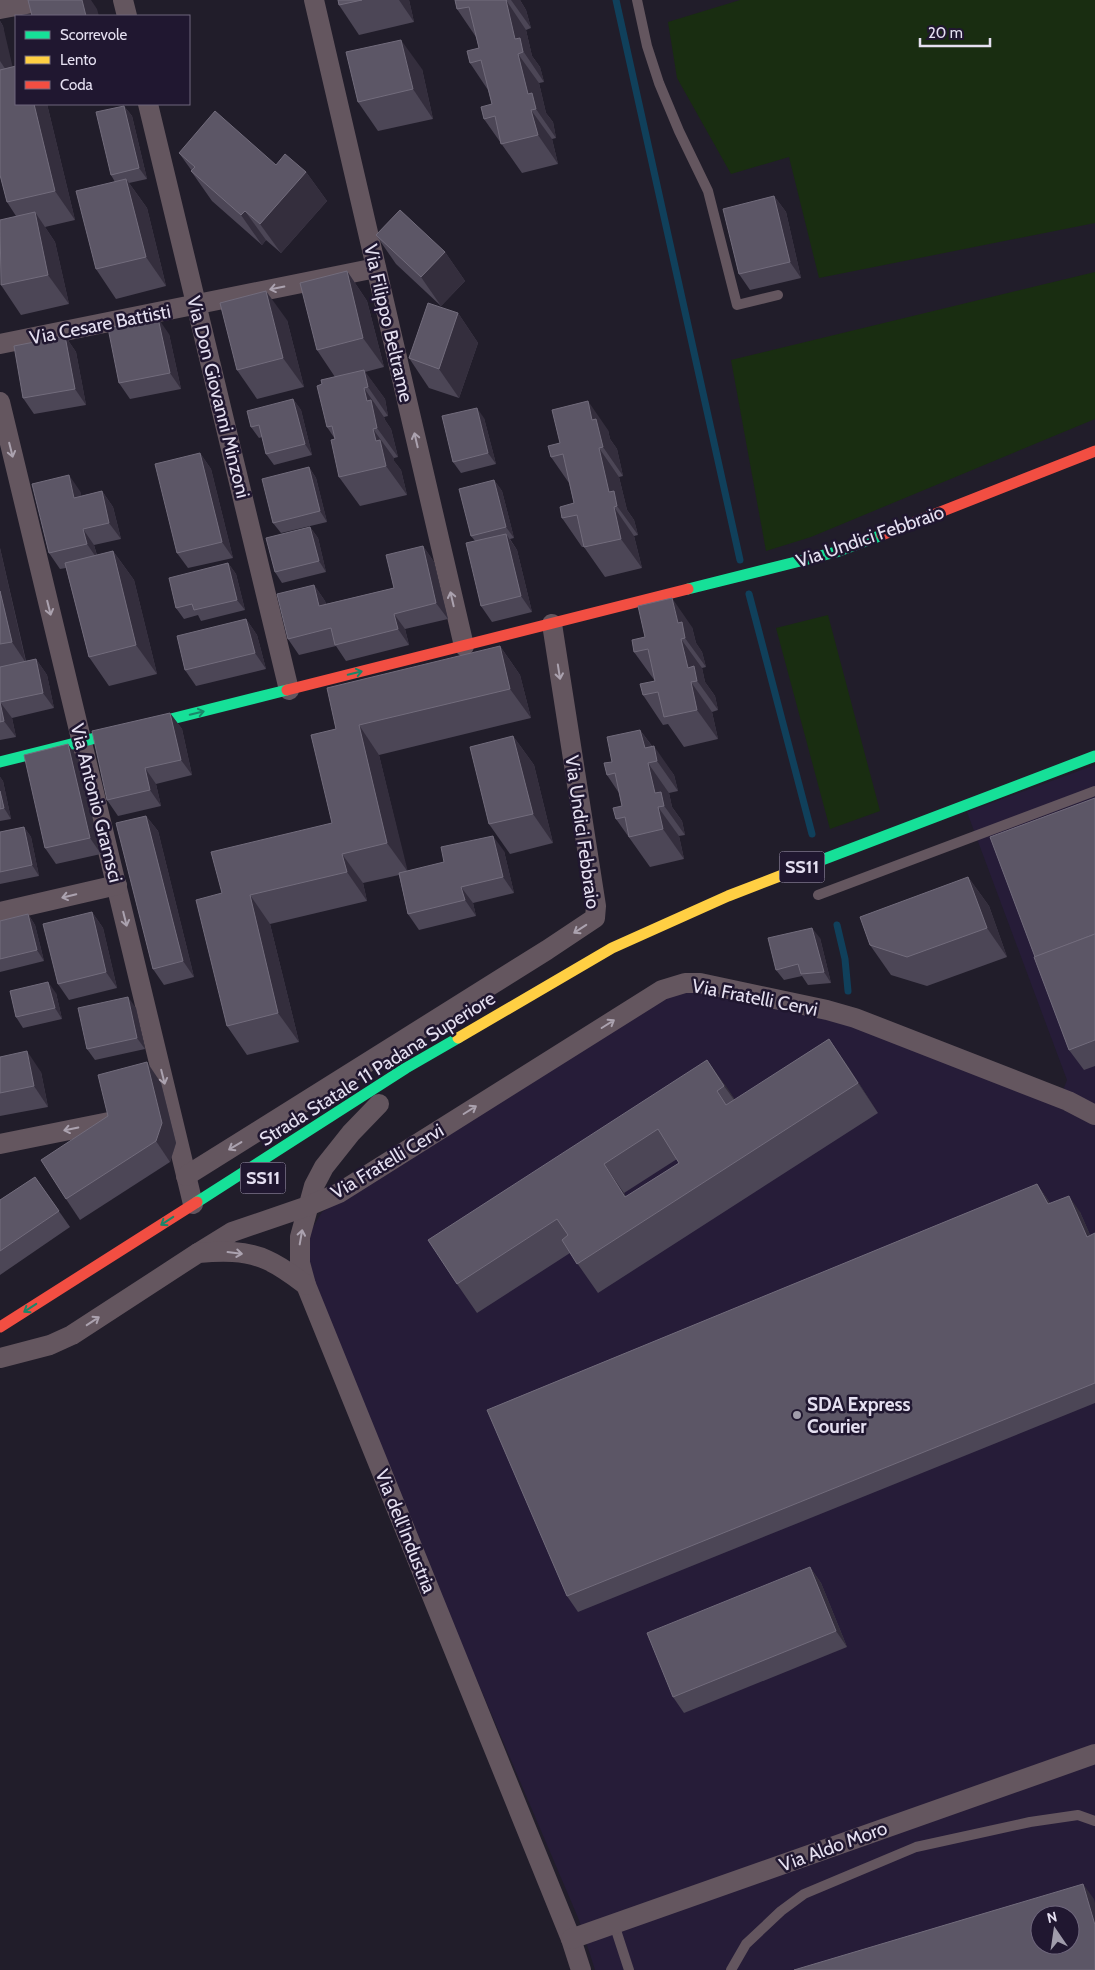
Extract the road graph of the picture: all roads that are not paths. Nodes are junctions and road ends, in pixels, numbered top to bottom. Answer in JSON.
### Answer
{"nodes":[{"id":1,"x":48,"y":0,"type":"edge"},
{"id":2,"x":123,"y":0,"type":"edge"},
{"id":3,"x":314,"y":0,"type":"edge"},
{"id":4,"x":637,"y":0,"type":"edge"},
{"id":5,"x":0,"y":10,"type":"edge"},
{"id":6,"x":127,"y":15,"type":"edge"},
{"id":7,"x":148,"y":105,"type":"edge"},
{"id":8,"x":376,"y":268,"type":"junction"},
{"id":9,"x":778,"y":295,"type":"dead end"},
{"id":10,"x":196,"y":304,"type":"junction"},
{"id":11,"x":0,"y":344,"type":"edge"},
{"id":12,"x":0,"y":402,"type":"edge"},
{"id":13,"x":1095,"y":451,"type":"edge"},
{"id":14,"x":552,"y":624,"type":"junction"},
{"id":15,"x":464,"y":646,"type":"junction"},
{"id":16,"x":289,"y":690,"type":"junction"},
{"id":17,"x":82,"y":742,"type":"junction"},
{"id":18,"x":1095,"y":756,"type":"edge"},
{"id":19,"x":0,"y":762,"type":"edge"},
{"id":20,"x":1095,"y":791,"type":"edge"},
{"id":21,"x":116,"y":885,"type":"junction"},
{"id":22,"x":818,"y":895,"type":"dead end"},
{"id":23,"x":0,"y":912,"type":"edge"},
{"id":24,"x":521,"y":1001,"type":"junction"},
{"id":25,"x":437,"y":1064,"type":"dead end"},
{"id":26,"x":383,"y":1102,"type":"joint"},
{"id":27,"x":1095,"y":1115,"type":"edge"},
{"id":28,"x":119,"y":1120,"type":"edge"},
{"id":29,"x":337,"y":1131,"type":"dead end"},
{"id":30,"x":0,"y":1144,"type":"edge"},
{"id":31,"x":186,"y":1176,"type":"junction"},
{"id":32,"x":193,"y":1204,"type":"junction"},
{"id":33,"x":308,"y":1206,"type":"junction"},
{"id":34,"x":198,"y":1253,"type":"junction"},
{"id":35,"x":306,"y":1285,"type":"junction"},
{"id":36,"x":0,"y":1327,"type":"edge"},
{"id":37,"x":0,"y":1358,"type":"edge"},
{"id":38,"x":1095,"y":1754,"type":"edge"},
{"id":39,"x":1095,"y":1821,"type":"edge"},
{"id":40,"x":614,"y":1924,"type":"junction"},
{"id":41,"x":571,"y":1939,"type":"junction"},
{"id":42,"x":581,"y":1970,"type":"edge"},
{"id":43,"x":629,"y":1970,"type":"edge"},
{"id":44,"x":731,"y":1970,"type":"edge"}],
"edges":[{"from":1,"to":5,"type":"street"},
{"from":2,"to":6,"type":"street"},
{"from":3,"to":8,"type":"street","name":"Via Filippo Beltrame"},
{"from":4,"to":9,"type":"lane"},
{"from":7,"to":10,"type":"street","name":"Via Don Giovanni Minzoni"},
{"from":8,"to":10,"type":"street","name":"Via Cesare Battisti","one_way":true},
{"from":15,"to":8,"type":"street","name":"Via Filippo Beltrame","one_way":true},
{"from":10,"to":11,"type":"street","name":"Via Cesare Battisti"},
{"from":10,"to":16,"type":"street","name":"Via Don Giovanni Minzoni"},
{"from":12,"to":17,"type":"street","name":"Via Antonio Gramsci","one_way":true},
{"from":13,"to":14,"type":"main road","name":"Via Undici Febbraio"},
{"from":14,"to":15,"type":"main road","name":"Via Undici Febbraio"},
{"from":14,"to":31,"type":"street","name":"Via Undici Febbraio","one_way":true},
{"from":16,"to":15,"type":"main road","name":"Via Undici Febbraio","one_way":true},
{"from":17,"to":16,"type":"main road","name":"Via Undici Febbraio","one_way":true},
{"from":17,"to":19,"type":"main road","name":"Via Undici Febbraio"},
{"from":17,"to":21,"type":"street","name":"Via Antonio Gramsci"},
{"from":18,"to":24,"type":"main road","name":"Strada Statale 11 Padana Superiore","number":"SS11"},
{"from":20,"to":22,"type":"lane"},
{"from":21,"to":23,"type":"street","one_way":true},
{"from":21,"to":31,"type":"street","name":"Via Antonio Gramsci","one_way":true},
{"from":24,"to":25,"type":"main road","name":"Strada Statale 11 Padana Superiore","number":"SS11"},
{"from":24,"to":32,"type":"main road","name":"Strada Statale 11 Padana Superiore","number":"SS11"},
{"from":26,"to":29,"type":"main road","name":"Strada Statale 11 Padana Superiore"},
{"from":26,"to":33,"type":"street","name":"Via dell'Industria"},
{"from":33,"to":27,"type":"street","name":"Via Fratelli Cervi","one_way":true},
{"from":28,"to":30,"type":"street","one_way":true},
{"from":31,"to":32,"type":"street","name":"Via Antonio Gramsci"},
{"from":32,"to":36,"type":"main road","name":"Strada Statale 11 Padana Superiore","number":"SS11","one_way":true},
{"from":33,"to":34,"type":"street","name":"Via Fratelli Cervi"},
{"from":35,"to":33,"type":"street","name":"Via dell'Industria","one_way":true},
{"from":34,"to":35,"type":"street","one_way":true},
{"from":37,"to":34,"type":"street","name":"Via Fratelli Cervi","one_way":true},
{"from":35,"to":41,"type":"street","name":"Via dell'Industria"},
{"from":38,"to":40,"type":"street","name":"Via Aldo Moro"},
{"from":39,"to":44,"type":"lane"},
{"from":40,"to":41,"type":"street","name":"Via Aldo Moro"},
{"from":40,"to":43,"type":"lane"},
{"from":41,"to":42,"type":"street","name":"Via dell'Industria"}]}
